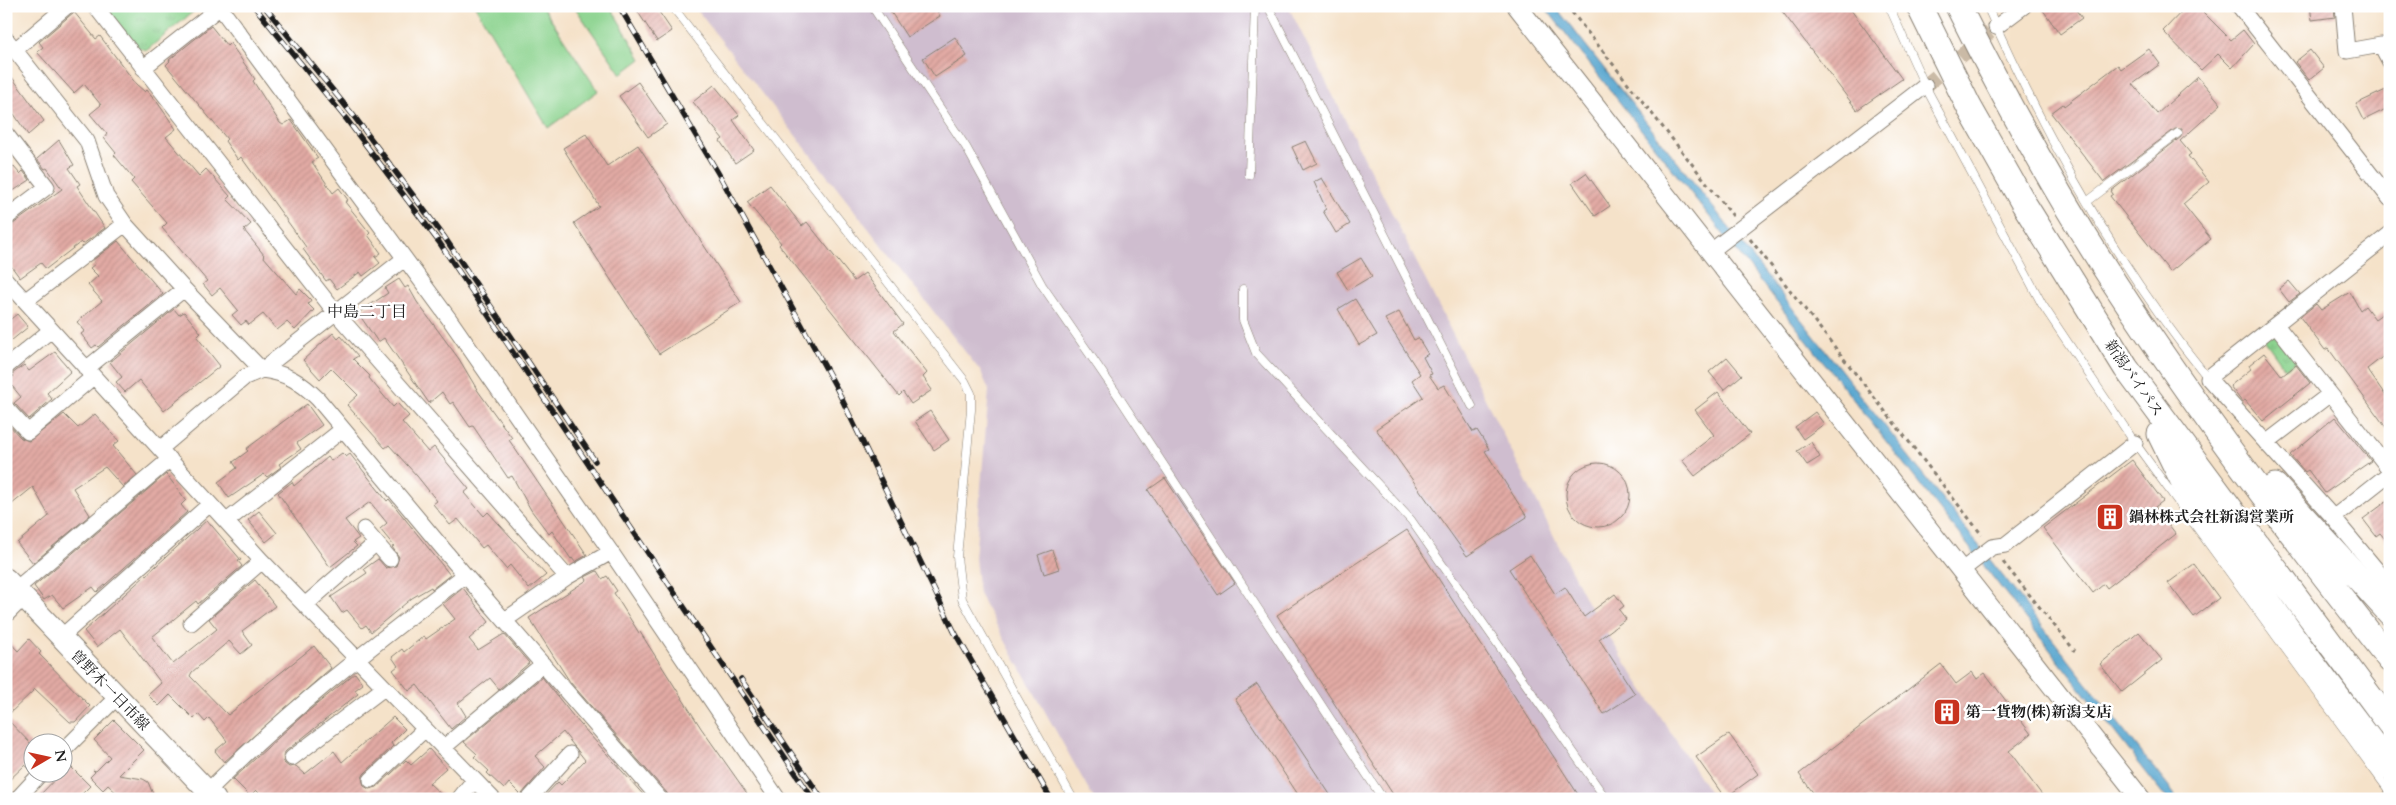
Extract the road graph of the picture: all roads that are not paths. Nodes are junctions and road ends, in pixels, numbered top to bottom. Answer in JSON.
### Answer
{"nodes":[{"id":1,"x":67,"y":6,"type":"edge"},
{"id":2,"x":95,"y":6,"type":"edge"},
{"id":3,"x":672,"y":6,"type":"edge"},
{"id":4,"x":872,"y":6,"type":"edge"},
{"id":5,"x":1255,"y":6,"type":"edge"},
{"id":6,"x":1268,"y":6,"type":"edge"},
{"id":7,"x":1516,"y":6,"type":"edge"},
{"id":8,"x":1889,"y":6,"type":"edge"},
{"id":9,"x":1919,"y":6,"type":"edge"},
{"id":10,"x":1958,"y":6,"type":"edge"},
{"id":11,"x":1987,"y":6,"type":"edge"},
{"id":12,"x":2024,"y":6,"type":"edge"},
{"id":13,"x":2239,"y":6,"type":"edge"},
{"id":14,"x":2343,"y":6,"type":"edge"},
{"id":15,"x":219,"y":7,"type":"edge"},
{"id":16,"x":1996,"y":27,"type":"junction"},
{"id":17,"x":11,"y":45,"type":"edge"},
{"id":18,"x":2390,"y":62,"type":"edge"},
{"id":19,"x":143,"y":68,"type":"junction"},
{"id":20,"x":1925,"y":86,"type":"junction"},
{"id":21,"x":2178,"y":133,"type":"dead end"},
{"id":22,"x":6,"y":134,"type":"edge"},
{"id":23,"x":1248,"y":174,"type":"dead end"},
{"id":24,"x":2390,"y":199,"type":"edge"},
{"id":25,"x":2088,"y":201,"type":"junction"},
{"id":26,"x":6,"y":218,"type":"edge"},
{"id":27,"x":125,"y":224,"type":"junction"},
{"id":28,"x":2390,"y":234,"type":"edge"},
{"id":29,"x":1711,"y":251,"type":"junction"},
{"id":30,"x":404,"y":259,"type":"junction"},
{"id":31,"x":6,"y":280,"type":"edge"},
{"id":32,"x":1243,"y":289,"type":"dead end"},
{"id":33,"x":184,"y":290,"type":"junction"},
{"id":34,"x":24,"y":301,"type":"junction"},
{"id":35,"x":336,"y":313,"type":"junction"},
{"id":36,"x":2276,"y":325,"type":"junction"},
{"id":37,"x":51,"y":330,"type":"junction"},
{"id":38,"x":6,"y":368,"type":"edge"},
{"id":39,"x":2126,"y":368,"type":"junction"},
{"id":40,"x":262,"y":370,"type":"junction"},
{"id":41,"x":90,"y":373,"type":"junction"},
{"id":42,"x":2198,"y":384,"type":"junction"},
{"id":43,"x":2330,"y":394,"type":"junction"},
{"id":44,"x":1472,"y":406,"type":"dead end"},
{"id":45,"x":6,"y":408,"type":"edge"},
{"id":46,"x":343,"y":429,"type":"junction"},
{"id":47,"x":2135,"y":443,"type":"junction"},
{"id":48,"x":2266,"y":443,"type":"junction"},
{"id":49,"x":165,"y":454,"type":"junction"},
{"id":50,"x":2390,"y":472,"type":"edge"},
{"id":51,"x":210,"y":504,"type":"junction"},
{"id":52,"x":2333,"y":518,"type":"junction"},
{"id":53,"x":227,"y":521,"type":"junction"},
{"id":54,"x":364,"y":529,"type":"dead end"},
{"id":55,"x":376,"y":543,"type":"junction"},
{"id":56,"x":611,"y":552,"type":"junction"},
{"id":57,"x":390,"y":559,"type":"dead end"},
{"id":58,"x":262,"y":561,"type":"junction"},
{"id":59,"x":1962,"y":570,"type":"junction"},
{"id":60,"x":465,"y":575,"type":"junction"},
{"id":61,"x":567,"y":577,"type":"junction"},
{"id":62,"x":2390,"y":586,"type":"edge"},
{"id":63,"x":15,"y":588,"type":"edge"},
{"id":64,"x":305,"y":605,"type":"junction"},
{"id":65,"x":2390,"y":613,"type":"edge"},
{"id":66,"x":6,"y":614,"type":"edge"},
{"id":67,"x":505,"y":620,"type":"junction"},
{"id":68,"x":191,"y":623,"type":"dead end"},
{"id":69,"x":60,"y":638,"type":"junction"},
{"id":70,"x":357,"y":658,"type":"junction"},
{"id":71,"x":2390,"y":660,"type":"edge"},
{"id":72,"x":543,"y":664,"type":"junction"},
{"id":73,"x":384,"y":688,"type":"junction"},
{"id":74,"x":117,"y":697,"type":"junction"},
{"id":75,"x":2390,"y":724,"type":"edge"},
{"id":76,"x":424,"y":730,"type":"junction"},
{"id":77,"x":72,"y":742,"type":"edge"},
{"id":78,"x":443,"y":748,"type":"junction"},
{"id":79,"x":570,"y":754,"type":"dead end"},
{"id":80,"x":292,"y":758,"type":"dead end"},
{"id":81,"x":2390,"y":767,"type":"edge"},
{"id":82,"x":371,"y":780,"type":"dead end"},
{"id":83,"x":474,"y":780,"type":"junction"},
{"id":84,"x":33,"y":782,"type":"edge"},
{"id":85,"x":2390,"y":792,"type":"edge"},
{"id":86,"x":207,"y":796,"type":"edge"},
{"id":87,"x":17,"y":799,"type":"edge"},
{"id":88,"x":459,"y":799,"type":"edge"},
{"id":89,"x":492,"y":799,"type":"edge"},
{"id":90,"x":529,"y":799,"type":"edge"},
{"id":91,"x":660,"y":799,"type":"edge"},
{"id":92,"x":778,"y":799,"type":"edge"},
{"id":93,"x":1073,"y":799,"type":"edge"},
{"id":94,"x":1382,"y":799,"type":"edge"},
{"id":95,"x":1606,"y":799,"type":"edge"},
{"id":96,"x":2141,"y":799,"type":"edge"}],
"edges":[{"from":1,"to":17,"type":"street"},
{"from":2,"to":19,"type":"street"},
{"from":3,"to":93,"type":"lane"},
{"from":4,"to":94,"type":"lane"},
{"from":5,"to":23,"type":"lane"},
{"from":6,"to":44,"type":"lane"},
{"from":7,"to":29,"type":"street"},
{"from":8,"to":20,"type":"lane"},
{"from":9,"to":39,"type":"highway","name":"新潟バイパス"},
{"from":10,"to":42,"type":"highway"},
{"from":11,"to":16,"type":"lane"},
{"from":12,"to":16,"type":"street"},
{"from":13,"to":24,"type":"street"},
{"from":14,"to":18,"type":"street"},
{"from":15,"to":19,"type":"street"},
{"from":15,"to":30,"type":"street"},
{"from":16,"to":25,"type":"lane"},
{"from":17,"to":27,"type":"street"},
{"from":19,"to":35,"type":"street"},
{"from":20,"to":29,"type":"street"},
{"from":20,"to":47,"type":"lane"},
{"from":21,"to":25,"type":"lane"},
{"from":22,"to":26,"type":"street"},
{"from":25,"to":42,"type":"lane"},
{"from":27,"to":33,"type":"street"},
{"from":27,"to":34,"type":"street"},
{"from":28,"to":36,"type":"street"},
{"from":29,"to":59,"type":"street"},
{"from":30,"to":35,"type":"street"},
{"from":30,"to":56,"type":"street"},
{"from":31,"to":34,"type":"street"},
{"from":32,"to":95,"type":"lane"},
{"from":33,"to":40,"type":"street"},
{"from":33,"to":41,"type":"street"},
{"from":34,"to":37,"type":"street"},
{"from":35,"to":40,"type":"street"},
{"from":35,"to":61,"type":"street"},
{"from":36,"to":42,"type":"street"},
{"from":36,"to":43,"type":"street"},
{"from":37,"to":38,"type":"street"},
{"from":37,"to":41,"type":"street"},
{"from":39,"to":75,"type":"highway","name":"新潟バイパス"},
{"from":39,"to":81,"type":"highway"},
{"from":40,"to":46,"type":"street"},
{"from":40,"to":49,"type":"street"},
{"from":41,"to":45,"type":"street"},
{"from":41,"to":49,"type":"street"},
{"from":42,"to":48,"type":"street"},
{"from":42,"to":65,"type":"highway"},
{"from":42,"to":71,"type":"highway"},
{"from":43,"to":48,"type":"street"},
{"from":43,"to":50,"type":"street"},
{"from":46,"to":53,"type":"street"},
{"from":46,"to":60,"type":"street"},
{"from":47,"to":59,"type":"street"},
{"from":47,"to":85,"type":"lane"},
{"from":48,"to":52,"type":"street"},
{"from":49,"to":51,"type":"street"},
{"from":49,"to":63,"type":"street"},
{"from":50,"to":52,"type":"street"},
{"from":51,"to":53,"type":"street"},
{"from":51,"to":69,"type":"street"},
{"from":52,"to":62,"type":"street"},
{"from":53,"to":58,"type":"street"},
{"from":54,"to":55,"type":"street"},
{"from":55,"to":57,"type":"street"},
{"from":55,"to":64,"type":"street"},
{"from":56,"to":61,"type":"street"},
{"from":56,"to":92,"type":"street"},
{"from":58,"to":64,"type":"street"},
{"from":58,"to":68,"type":"street"},
{"from":59,"to":96,"type":"street"},
{"from":60,"to":67,"type":"street"},
{"from":60,"to":70,"type":"street"},
{"from":61,"to":67,"type":"street"},
{"from":63,"to":66,"type":"street"},
{"from":63,"to":69,"type":"main road","name":"曽野木一日市線"},
{"from":64,"to":70,"type":"street"},
{"from":67,"to":72,"type":"street"},
{"from":69,"to":74,"type":"main road","name":"曽野木一日市線"},
{"from":70,"to":73,"type":"street"},
{"from":70,"to":86,"type":"street"},
{"from":72,"to":78,"type":"street"},
{"from":72,"to":91,"type":"street"},
{"from":73,"to":76,"type":"street"},
{"from":73,"to":80,"type":"street"},
{"from":74,"to":77,"type":"street"},
{"from":74,"to":86,"type":"main road","name":"曽野木一日市線"},
{"from":76,"to":78,"type":"street"},
{"from":76,"to":82,"type":"street"},
{"from":78,"to":83,"type":"street"},
{"from":79,"to":90,"type":"street"},
{"from":83,"to":88,"type":"street"},
{"from":83,"to":89,"type":"street"},
{"from":84,"to":87,"type":"street"}]}
